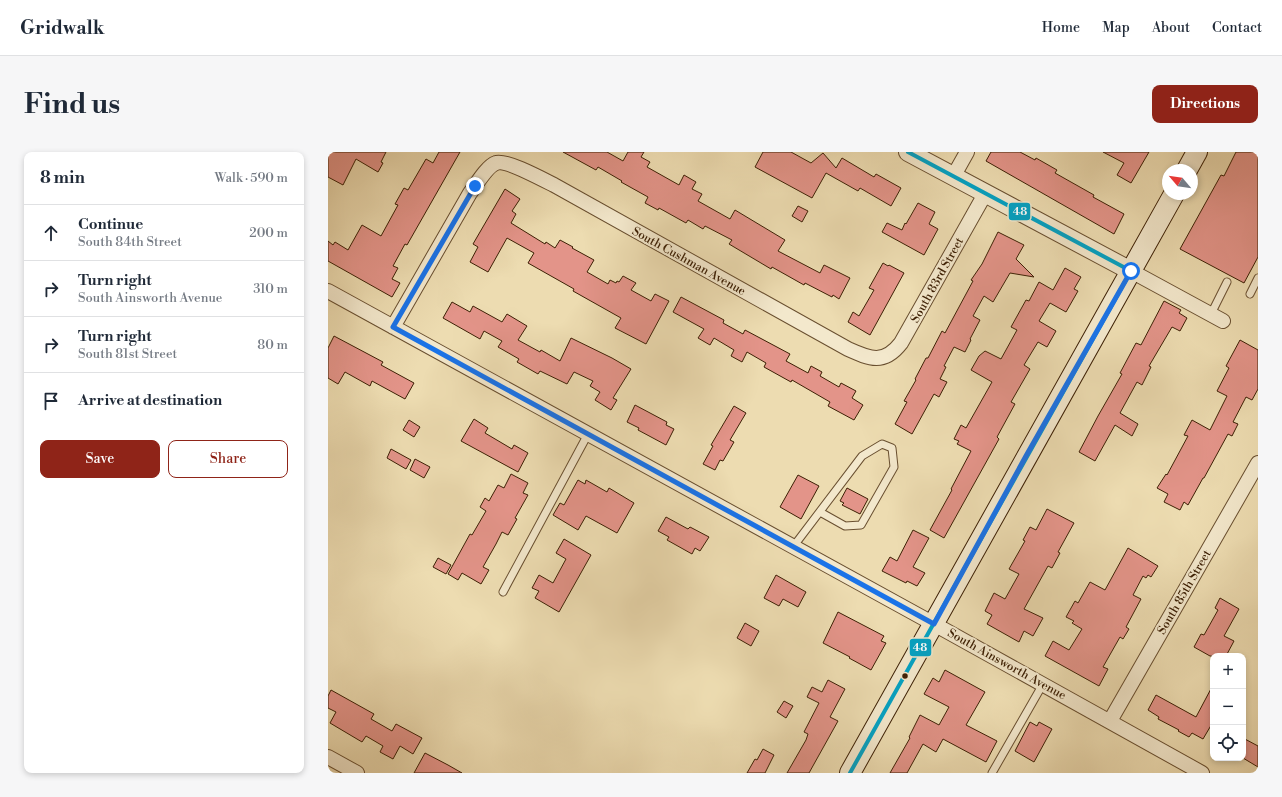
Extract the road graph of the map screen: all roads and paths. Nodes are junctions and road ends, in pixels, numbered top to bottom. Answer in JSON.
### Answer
{"nodes":[{"id":1,"x":908,"y":152,"type":"edge"},
{"id":2,"x":966,"y":152,"type":"edge"},
{"id":3,"x":1197,"y":152,"type":"edge"},
{"id":4,"x":1190,"y":164,"type":"edge"},
{"id":5,"x":953,"y":177,"type":"junction"},
{"id":6,"x":985,"y":194,"type":"junction"},
{"id":7,"x":1171,"y":200,"type":"edge"},
{"id":8,"x":1131,"y":271,"type":"junction"},
{"id":9,"x":1258,"y":278,"type":"edge"},
{"id":10,"x":1228,"y":282,"type":"dead end"},
{"id":11,"x":328,"y":291,"type":"edge"},
{"id":12,"x":1250,"y":294,"type":"dead end"},
{"id":13,"x":1210,"y":314,"type":"junction"},
{"id":14,"x":1223,"y":320,"type":"dead end"},
{"id":15,"x":393,"y":327,"type":"junction"},
{"id":16,"x":881,"y":358,"type":"joint"},
{"id":17,"x":588,"y":434,"type":"junction"},
{"id":18,"x":1258,"y":463,"type":"edge"},
{"id":19,"x":820,"y":512,"type":"junction"},
{"id":20,"x":794,"y":547,"type":"junction"},
{"id":21,"x":503,"y":592,"type":"dead end"},
{"id":22,"x":934,"y":624,"type":"junction"},
{"id":23,"x":1043,"y":684,"type":"junction"},
{"id":24,"x":1110,"y":721,"type":"junction"},
{"id":25,"x":328,"y":757,"type":"edge"},
{"id":26,"x":357,"y":773,"type":"edge"},
{"id":27,"x":850,"y":773,"type":"edge"},
{"id":28,"x":992,"y":773,"type":"edge"},
{"id":29,"x":1202,"y":773,"type":"edge"}],
"edges":[{"from":1,"to":5,"type":"street"},
{"from":2,"to":5,"type":"street"},
{"from":3,"to":4,"type":"main road"},
{"from":5,"to":6,"type":"street"},
{"from":6,"to":8,"type":"street"},
{"from":6,"to":16,"type":"street","name":"South 83rd Street"},
{"from":7,"to":8,"type":"main road"},
{"from":8,"to":13,"type":"street"},
{"from":8,"to":22,"type":"main road"},
{"from":9,"to":12,"type":"lane"},
{"from":10,"to":13,"type":"lane"},
{"from":11,"to":15,"type":"street","name":"South Ainsworth Avenue"},
{"from":13,"to":14,"type":"street"},
{"from":15,"to":16,"type":"street","name":"South Cushman Avenue"},
{"from":15,"to":17,"type":"street","name":"South Ainsworth Avenue"},
{"from":17,"to":20,"type":"street","name":"South Ainsworth Avenue"},
{"from":17,"to":21,"type":"lane"},
{"from":18,"to":24,"type":"street","name":"South 85th Street"},
{"from":19,"to":19,"type":"lane"},
{"from":19,"to":20,"type":"lane"},
{"from":20,"to":22,"type":"street","name":"South Ainsworth Avenue"},
{"from":22,"to":23,"type":"street","name":"South Ainsworth Avenue"},
{"from":22,"to":27,"type":"main road"},
{"from":23,"to":24,"type":"street","name":"South Ainsworth Avenue"},
{"from":23,"to":28,"type":"lane"},
{"from":24,"to":29,"type":"street","name":"South Ainsworth Avenue"},
{"from":25,"to":26,"type":"street"}]}
